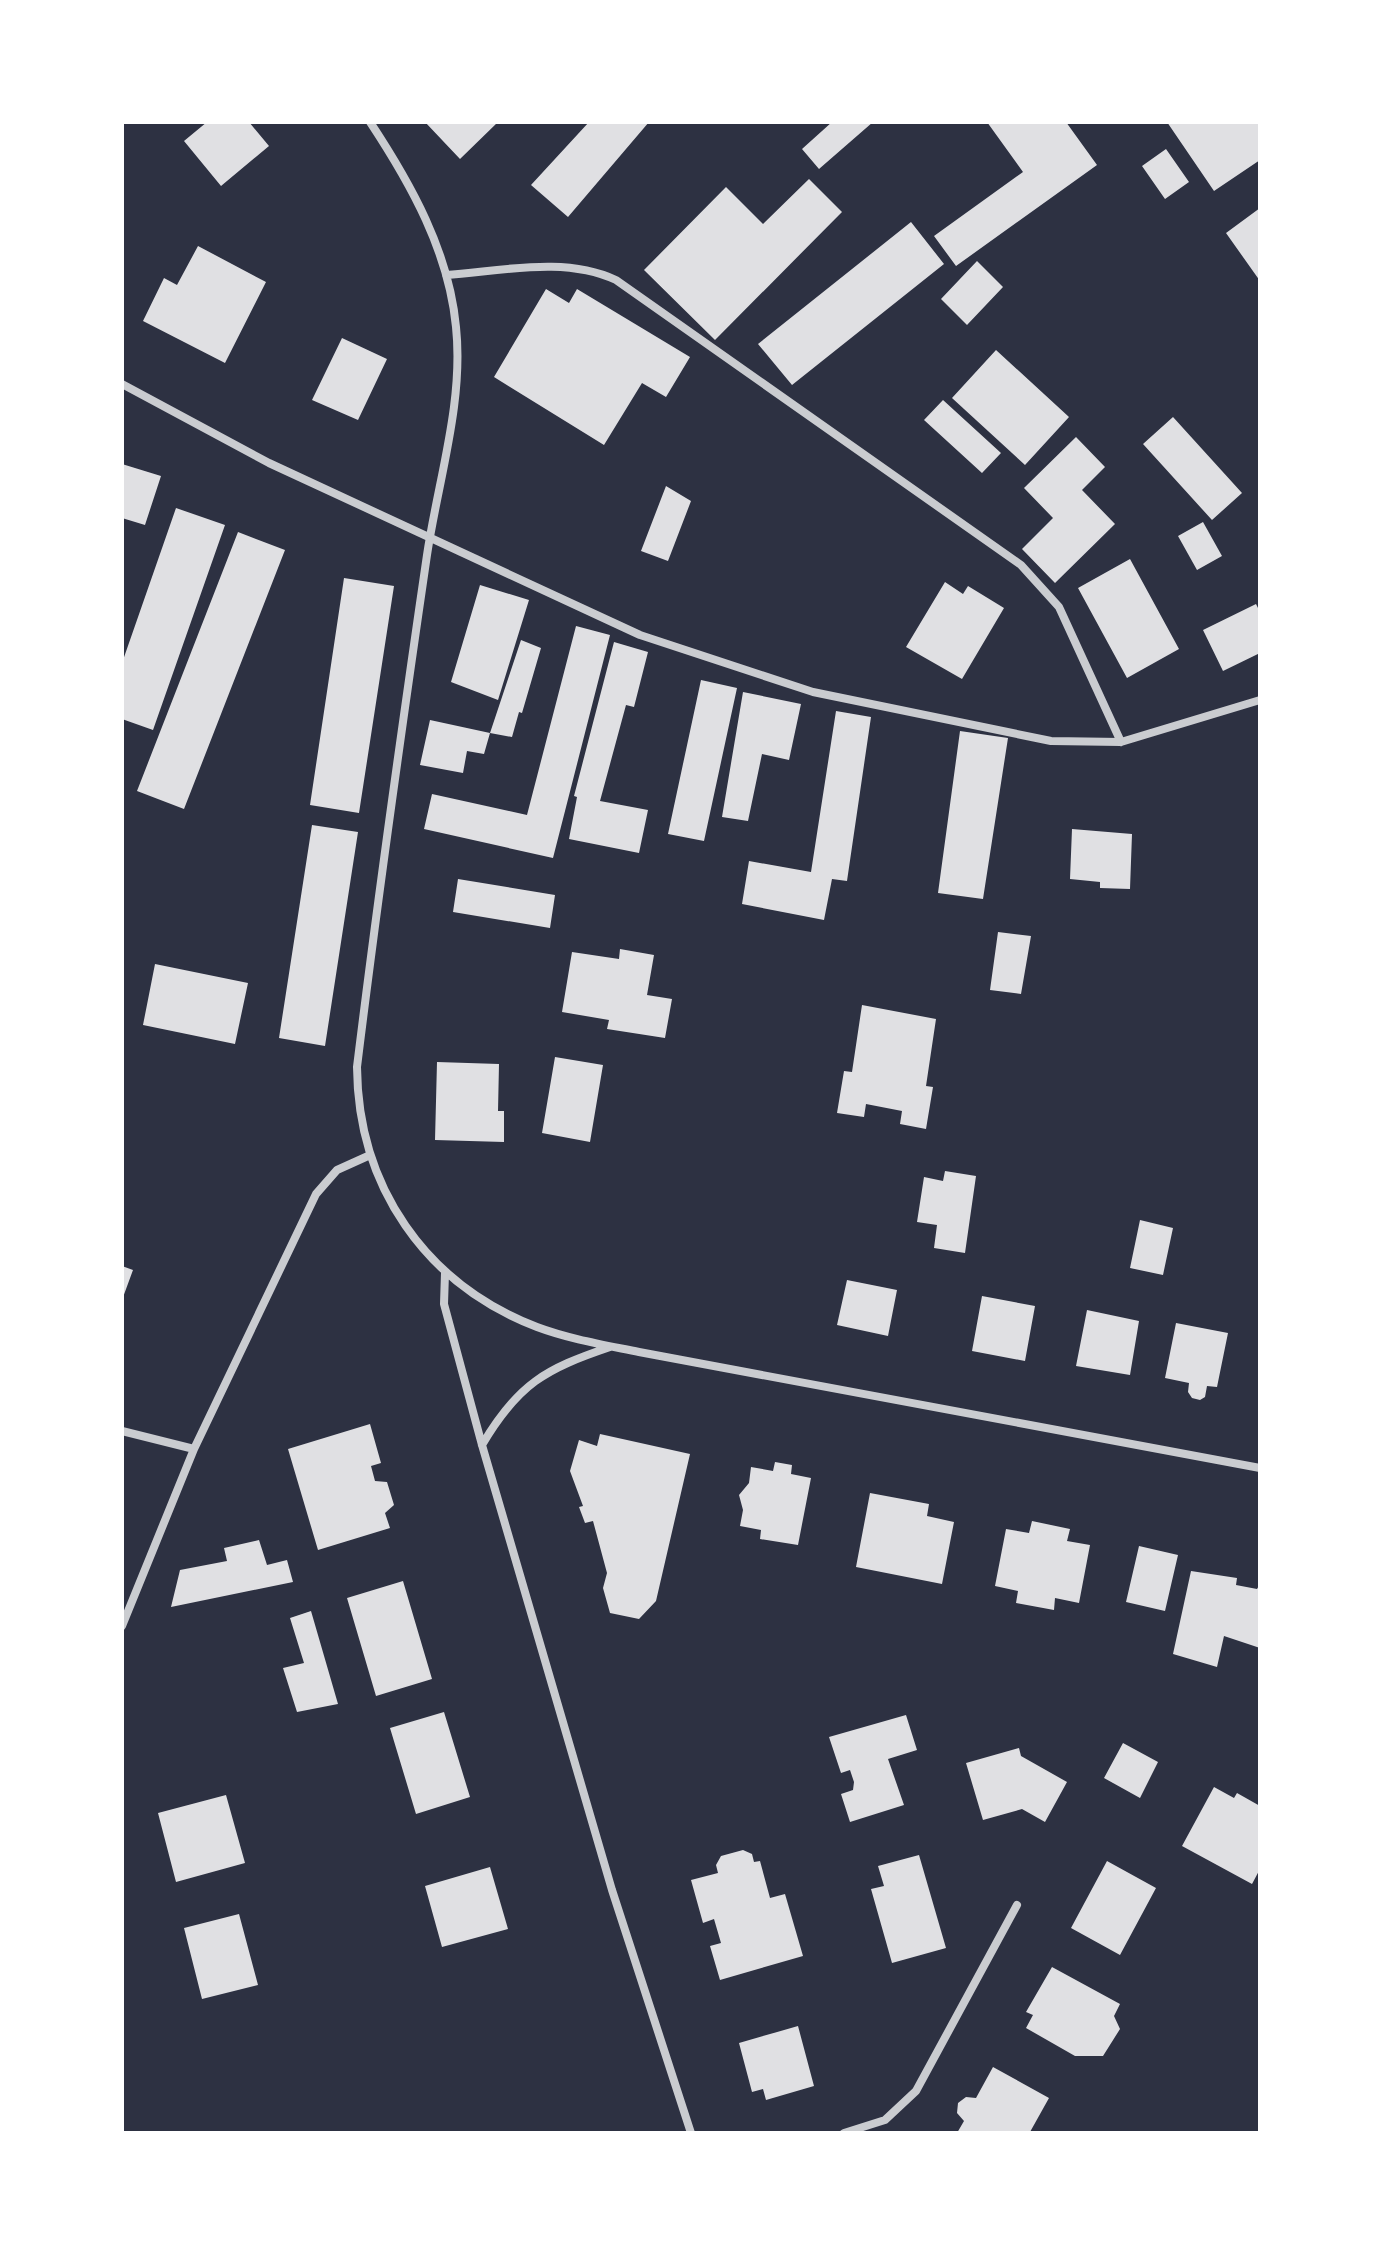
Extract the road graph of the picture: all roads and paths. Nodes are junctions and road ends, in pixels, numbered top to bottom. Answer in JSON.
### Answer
{"nodes":[{"id":1,"x":370,"y":122,"type":"edge"},
{"id":2,"x":446,"y":275,"type":"junction"},
{"id":3,"x":122,"y":384,"type":"edge"},
{"id":4,"x":430,"y":536,"type":"junction"},
{"id":5,"x":1260,"y":700,"type":"edge"},
{"id":6,"x":1121,"y":742,"type":"junction"},
{"id":7,"x":368,"y":1156,"type":"junction"},
{"id":8,"x":445,"y":1273,"type":"junction"},
{"id":9,"x":612,"y":1347,"type":"junction"},
{"id":10,"x":122,"y":1431,"type":"edge"},
{"id":11,"x":482,"y":1445,"type":"junction"},
{"id":12,"x":194,"y":1449,"type":"junction"},
{"id":13,"x":1260,"y":1468,"type":"edge"},
{"id":14,"x":122,"y":1626,"type":"edge"},
{"id":15,"x":1017,"y":1905,"type":"dead end"},
{"id":16,"x":691,"y":2133,"type":"edge"},
{"id":17,"x":844,"y":2133,"type":"edge"}],
"edges":[{"from":1,"to":2,"type":"street"},
{"from":2,"to":4,"type":"street"},
{"from":2,"to":6,"type":"street"},
{"from":3,"to":4,"type":"street"},
{"from":4,"to":6,"type":"street"},
{"from":4,"to":7,"type":"street"},
{"from":5,"to":6,"type":"street"},
{"from":7,"to":8,"type":"street"},
{"from":7,"to":12,"type":"street"},
{"from":8,"to":9,"type":"street"},
{"from":8,"to":11,"type":"street"},
{"from":9,"to":11,"type":"street"},
{"from":9,"to":13,"type":"street"},
{"from":10,"to":12,"type":"street"},
{"from":11,"to":16,"type":"street"},
{"from":12,"to":14,"type":"street"},
{"from":15,"to":17,"type":"street"}]}
